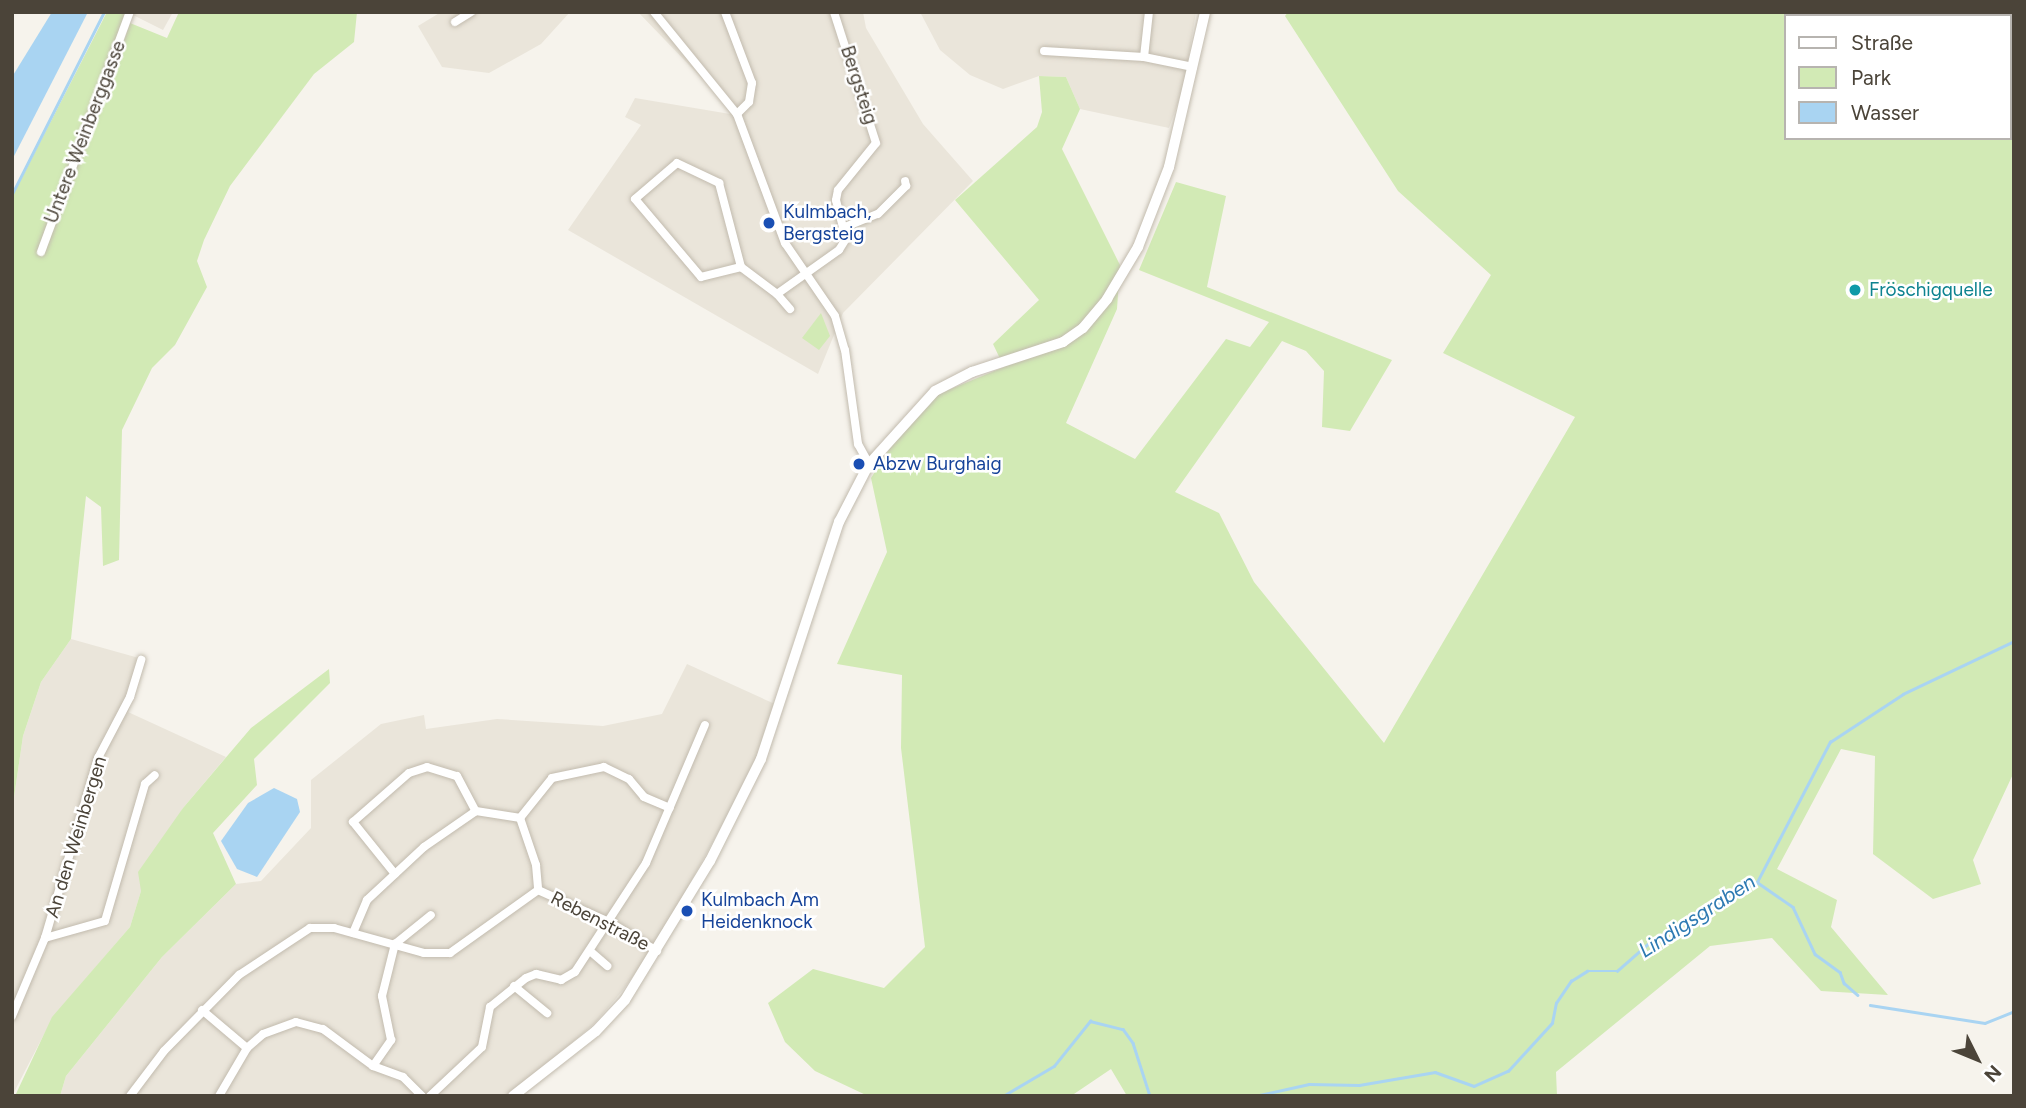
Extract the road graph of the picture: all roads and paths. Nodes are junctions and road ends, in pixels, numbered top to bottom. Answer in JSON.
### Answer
{"nodes":[{"id":1,"x":130,"y":12,"type":"edge"},
{"id":2,"x":471,"y":12,"type":"edge"},
{"id":3,"x":654,"y":12,"type":"edge"},
{"id":4,"x":725,"y":12,"type":"edge"},
{"id":5,"x":834,"y":12,"type":"edge"},
{"id":6,"x":1149,"y":12,"type":"edge"},
{"id":7,"x":1205,"y":12,"type":"edge"},
{"id":8,"x":455,"y":22,"type":"dead end"},
{"id":9,"x":1044,"y":51,"type":"dead end"},
{"id":10,"x":1144,"y":57,"type":"junction"},
{"id":11,"x":1193,"y":67,"type":"junction"},
{"id":12,"x":737,"y":114,"type":"junction"},
{"id":13,"x":905,"y":181,"type":"dead end"},
{"id":14,"x":845,"y":227,"type":"junction"},
{"id":15,"x":41,"y":252,"type":"dead end"},
{"id":16,"x":741,"y":267,"type":"junction"},
{"id":17,"x":804,"y":274,"type":"junction"},
{"id":18,"x":777,"y":294,"type":"junction"},
{"id":19,"x":790,"y":309,"type":"dead end"},
{"id":20,"x":869,"y":464,"type":"junction"},
{"id":21,"x":141,"y":660,"type":"dead end"},
{"id":22,"x":705,"y":724,"type":"dead end"},
{"id":23,"x":155,"y":775,"type":"dead end"},
{"id":24,"x":670,"y":808,"type":"junction"},
{"id":25,"x":475,"y":811,"type":"junction"},
{"id":26,"x":520,"y":818,"type":"junction"},
{"id":27,"x":395,"y":874,"type":"junction"},
{"id":28,"x":538,"y":890,"type":"junction"},
{"id":29,"x":431,"y":915,"type":"dead end"},
{"id":30,"x":611,"y":923,"type":"junction"},
{"id":31,"x":353,"y":933,"type":"junction"},
{"id":32,"x":45,"y":938,"type":"junction"},
{"id":33,"x":396,"y":944,"type":"junction"},
{"id":34,"x":590,"y":951,"type":"junction"},
{"id":35,"x":657,"y":951,"type":"junction"},
{"id":36,"x":607,"y":965,"type":"dead end"},
{"id":37,"x":514,"y":986,"type":"junction"},
{"id":38,"x":202,"y":1010,"type":"junction"},
{"id":39,"x":547,"y":1013,"type":"dead end"},
{"id":40,"x":12,"y":1016,"type":"edge"},
{"id":41,"x":247,"y":1048,"type":"junction"},
{"id":42,"x":373,"y":1066,"type":"junction"},
{"id":43,"x":130,"y":1096,"type":"edge"},
{"id":44,"x":219,"y":1096,"type":"edge"},
{"id":45,"x":422,"y":1096,"type":"edge"},
{"id":46,"x":430,"y":1096,"type":"edge"},
{"id":47,"x":513,"y":1096,"type":"edge"}],
"edges":[{"from":1,"to":15,"type":"street","name":"Untere Weinberggasse"},
{"from":2,"to":8,"type":"street"},
{"from":3,"to":12,"type":"street"},
{"from":4,"to":12,"type":"street"},
{"from":5,"to":14,"type":"street","name":"Bergsteig"},
{"from":6,"to":10,"type":"street"},
{"from":7,"to":11,"type":"street"},
{"from":9,"to":10,"type":"street"},
{"from":10,"to":11,"type":"street"},
{"from":11,"to":20,"type":"street"},
{"from":12,"to":17,"type":"street"},
{"from":13,"to":14,"type":"street"},
{"from":14,"to":17,"type":"street"},
{"from":16,"to":16,"type":"street"},
{"from":16,"to":18,"type":"street"},
{"from":17,"to":18,"type":"street"},
{"from":17,"to":20,"type":"street"},
{"from":18,"to":19,"type":"street"},
{"from":20,"to":35,"type":"street"},
{"from":21,"to":32,"type":"street","name":"An den Weinbergen"},
{"from":22,"to":24,"type":"street"},
{"from":23,"to":32,"type":"street","name":"An den Weinbergen"},
{"from":24,"to":26,"type":"street"},
{"from":24,"to":30,"type":"street"},
{"from":25,"to":26,"type":"street"},
{"from":25,"to":27,"type":"street"},
{"from":25,"to":27,"type":"street"},
{"from":26,"to":28,"type":"street"},
{"from":27,"to":31,"type":"street"},
{"from":28,"to":30,"type":"street","name":"Rebenstraße"},
{"from":28,"to":33,"type":"street","name":"Rebenstraße"},
{"from":29,"to":33,"type":"street"},
{"from":30,"to":34,"type":"street"},
{"from":30,"to":35,"type":"street","name":"Rebenstraße"},
{"from":31,"to":33,"type":"street","name":"Rebenstraße"},
{"from":31,"to":38,"type":"street","name":"Rebenstraße"},
{"from":32,"to":40,"type":"street","name":"An den Weinbergen"},
{"from":33,"to":42,"type":"street"},
{"from":34,"to":36,"type":"street"},
{"from":34,"to":37,"type":"street"},
{"from":35,"to":47,"type":"street"},
{"from":37,"to":39,"type":"street"},
{"from":37,"to":46,"type":"street"},
{"from":38,"to":41,"type":"street"},
{"from":38,"to":43,"type":"street","name":"Rebenstraße"},
{"from":41,"to":42,"type":"street"},
{"from":41,"to":44,"type":"street"},
{"from":42,"to":45,"type":"street"}]}
